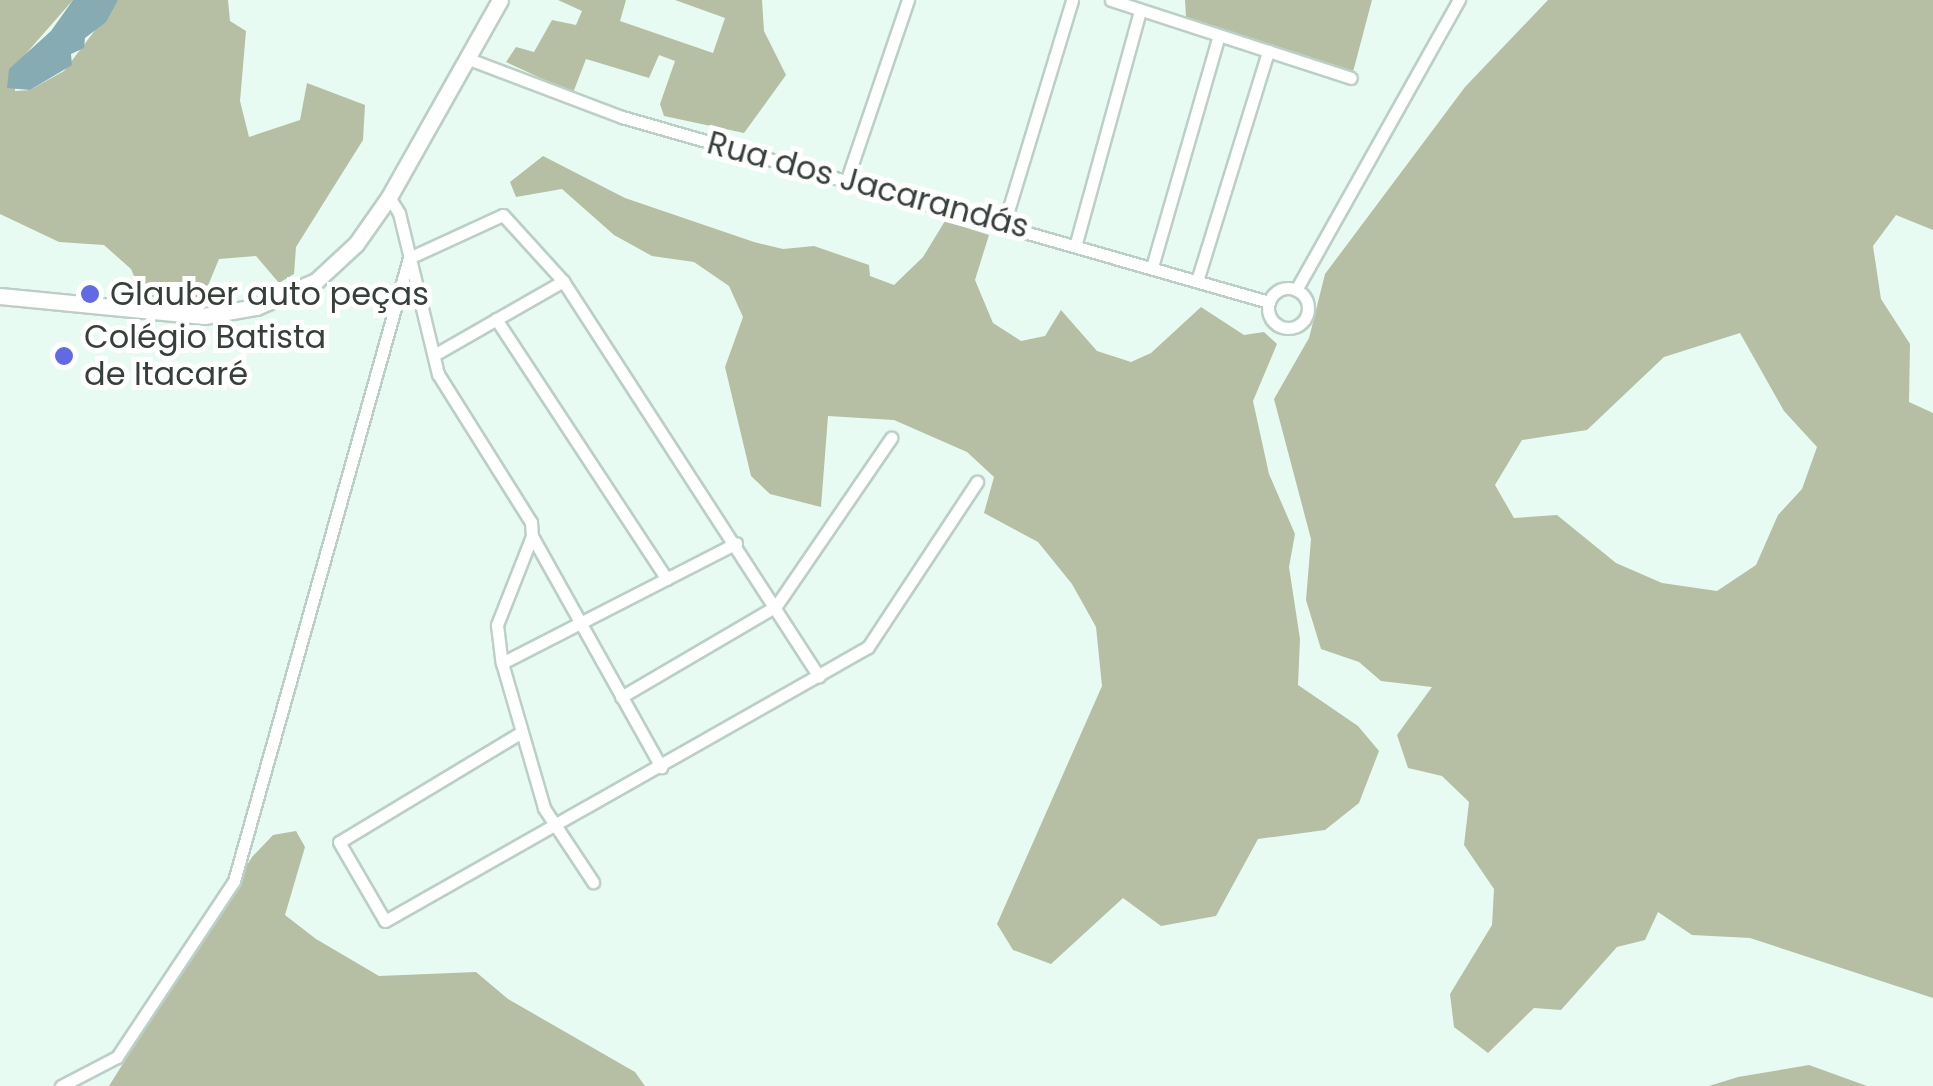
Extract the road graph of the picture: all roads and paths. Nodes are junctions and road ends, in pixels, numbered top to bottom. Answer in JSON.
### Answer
{"nodes":[{"id":1,"x":500,"y":0,"type":"edge"},
{"id":2,"x":908,"y":0,"type":"edge"},
{"id":3,"x":1072,"y":0,"type":"edge"},
{"id":4,"x":1111,"y":0,"type":"edge"},
{"id":5,"x":1459,"y":0,"type":"edge"},
{"id":6,"x":1140,"y":10,"type":"junction"},
{"id":7,"x":1219,"y":34,"type":"junction"},
{"id":8,"x":1268,"y":51,"type":"junction"},
{"id":9,"x":469,"y":60,"type":"junction"},
{"id":10,"x":1351,"y":78,"type":"dead end"},
{"id":11,"x":847,"y":179,"type":"junction"},
{"id":12,"x":388,"y":197,"type":"junction"},
{"id":13,"x":1005,"y":222,"type":"junction"},
{"id":14,"x":1076,"y":243,"type":"junction"},
{"id":15,"x":409,"y":258,"type":"junction"},
{"id":16,"x":1152,"y":266,"type":"junction"},
{"id":17,"x":563,"y":281,"type":"junction"},
{"id":18,"x":1197,"y":282,"type":"junction"},
{"id":19,"x":1296,"y":290,"type":"junction"},
{"id":20,"x":0,"y":296,"type":"edge"},
{"id":21,"x":1269,"y":302,"type":"junction"},
{"id":22,"x":496,"y":319,"type":"junction"},
{"id":23,"x":434,"y":355,"type":"junction"},
{"id":24,"x":891,"y":438,"type":"dead end"},
{"id":25,"x":978,"y":482,"type":"dead end"},
{"id":26,"x":532,"y":536,"type":"junction"},
{"id":27,"x":736,"y":543,"type":"junction"},
{"id":28,"x":666,"y":578,"type":"junction"},
{"id":29,"x":776,"y":606,"type":"junction"},
{"id":30,"x":580,"y":623,"type":"junction"},
{"id":31,"x":502,"y":663,"type":"junction"},
{"id":32,"x":820,"y":676,"type":"junction"},
{"id":33,"x":621,"y":697,"type":"junction"},
{"id":34,"x":520,"y":732,"type":"junction"},
{"id":35,"x":660,"y":768,"type":"junction"},
{"id":36,"x":557,"y":827,"type":"junction"},
{"id":37,"x":593,"y":882,"type":"dead end"},
{"id":38,"x":61,"y":1086,"type":"edge"}],
"edges":[{"from":1,"to":9,"type":"main road"},
{"from":2,"to":11,"type":"street"},
{"from":3,"to":13,"type":"street"},
{"from":4,"to":6,"type":"street"},
{"from":5,"to":19,"type":"street"},
{"from":6,"to":7,"type":"street"},
{"from":6,"to":14,"type":"street"},
{"from":7,"to":8,"type":"street"},
{"from":7,"to":16,"type":"street"},
{"from":8,"to":10,"type":"street"},
{"from":8,"to":18,"type":"street"},
{"from":9,"to":11,"type":"street","name":"Rua dos Jacarandás"},
{"from":9,"to":12,"type":"main road"},
{"from":11,"to":13,"type":"street","name":"Rua dos Jacarandás"},
{"from":12,"to":15,"type":"street"},
{"from":12,"to":20,"type":"main road"},
{"from":13,"to":14,"type":"street","name":"Rua dos Jacarandás"},
{"from":14,"to":16,"type":"street","name":"Rua dos Jacarandás"},
{"from":15,"to":17,"type":"street"},
{"from":15,"to":23,"type":"street"},
{"from":15,"to":38,"type":"street"},
{"from":16,"to":18,"type":"street","name":"Rua dos Jacarandás"},
{"from":17,"to":22,"type":"street"},
{"from":17,"to":27,"type":"street"},
{"from":18,"to":21,"type":"street","name":"Rua dos Jacarandás"},
{"from":19,"to":21,"type":"street"},
{"from":19,"to":21,"type":"street"},
{"from":22,"to":23,"type":"street"},
{"from":22,"to":28,"type":"street"},
{"from":23,"to":26,"type":"street"},
{"from":24,"to":29,"type":"street"},
{"from":25,"to":32,"type":"street"},
{"from":26,"to":30,"type":"street"},
{"from":26,"to":31,"type":"street"},
{"from":27,"to":28,"type":"street"},
{"from":27,"to":29,"type":"street"},
{"from":28,"to":30,"type":"street"},
{"from":29,"to":32,"type":"street"},
{"from":29,"to":33,"type":"street"},
{"from":30,"to":31,"type":"street"},
{"from":30,"to":33,"type":"street"},
{"from":31,"to":34,"type":"street"},
{"from":32,"to":35,"type":"street"},
{"from":33,"to":35,"type":"street"},
{"from":34,"to":36,"type":"street"},
{"from":34,"to":36,"type":"street"},
{"from":35,"to":36,"type":"street"},
{"from":36,"to":37,"type":"street"}]}
